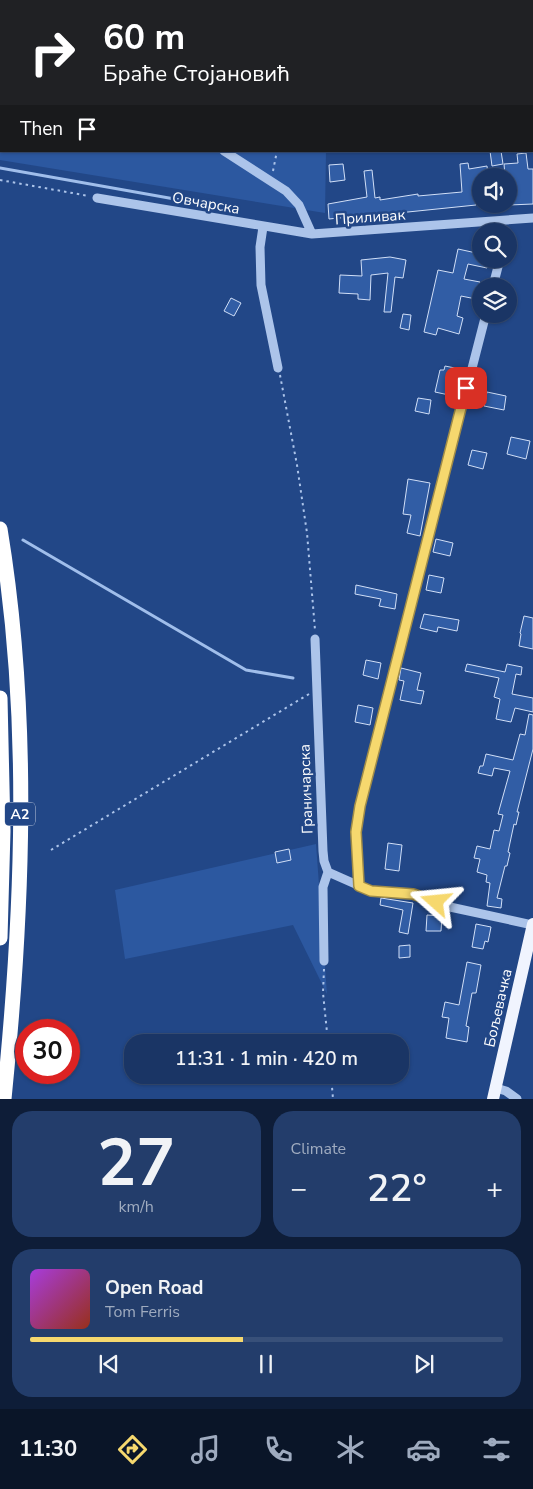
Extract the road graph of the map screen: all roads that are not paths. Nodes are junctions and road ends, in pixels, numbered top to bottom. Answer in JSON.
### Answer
{"nodes":[{"id":1,"x":226,"y":152,"type":"edge"},
{"id":2,"x":97,"y":198,"type":"road end"},
{"id":3,"x":533,"y":218,"type":"edge"},
{"id":4,"x":508,"y":221,"type":"joint"},
{"id":5,"x":263,"y":227,"type":"junction"},
{"id":6,"x":312,"y":234,"type":"junction"},
{"id":7,"x":484,"y":323,"type":"edge"},
{"id":8,"x":278,"y":368,"type":"road end"},
{"id":9,"x":0,"y":529,"type":"edge"},
{"id":10,"x":315,"y":639,"type":"road end"},
{"id":11,"x":0,"y":698,"type":"edge"},
{"id":12,"x":328,"y":872,"type":"junction"},
{"id":13,"x":359,"y":886,"type":"junction"},
{"id":14,"x":533,"y":924,"type":"edge"},
{"id":15,"x":0,"y":938,"type":"edge"},
{"id":16,"x":324,"y":961,"type":"road end"},
{"id":17,"x":494,"y":1094,"type":"edge"},
{"id":18,"x":4,"y":1099,"type":"edge"},
{"id":19,"x":517,"y":1099,"type":"edge"}],
"edges":[{"from":1,"to":6,"type":"street"},
{"from":2,"to":5,"type":"street","name":"Овчарска"},
{"from":3,"to":4,"type":"street","name":"Приливак"},
{"from":4,"to":6,"type":"street","name":"Приливак"},
{"from":5,"to":6,"type":"street","name":"Овчарска"},
{"from":5,"to":8,"type":"street"},
{"from":7,"to":13,"type":"street"},
{"from":9,"to":18,"type":"highway","number":"A2"},
{"from":10,"to":12,"type":"street","name":"Граничарска"},
{"from":11,"to":15,"type":"highway","number":"A2"},
{"from":12,"to":13,"type":"street"},
{"from":12,"to":16,"type":"street","name":"Граничарска"},
{"from":13,"to":14,"type":"street"},
{"from":14,"to":17,"type":"main road","name":"Бољевачка"},
{"from":17,"to":19,"type":"street"}]}
